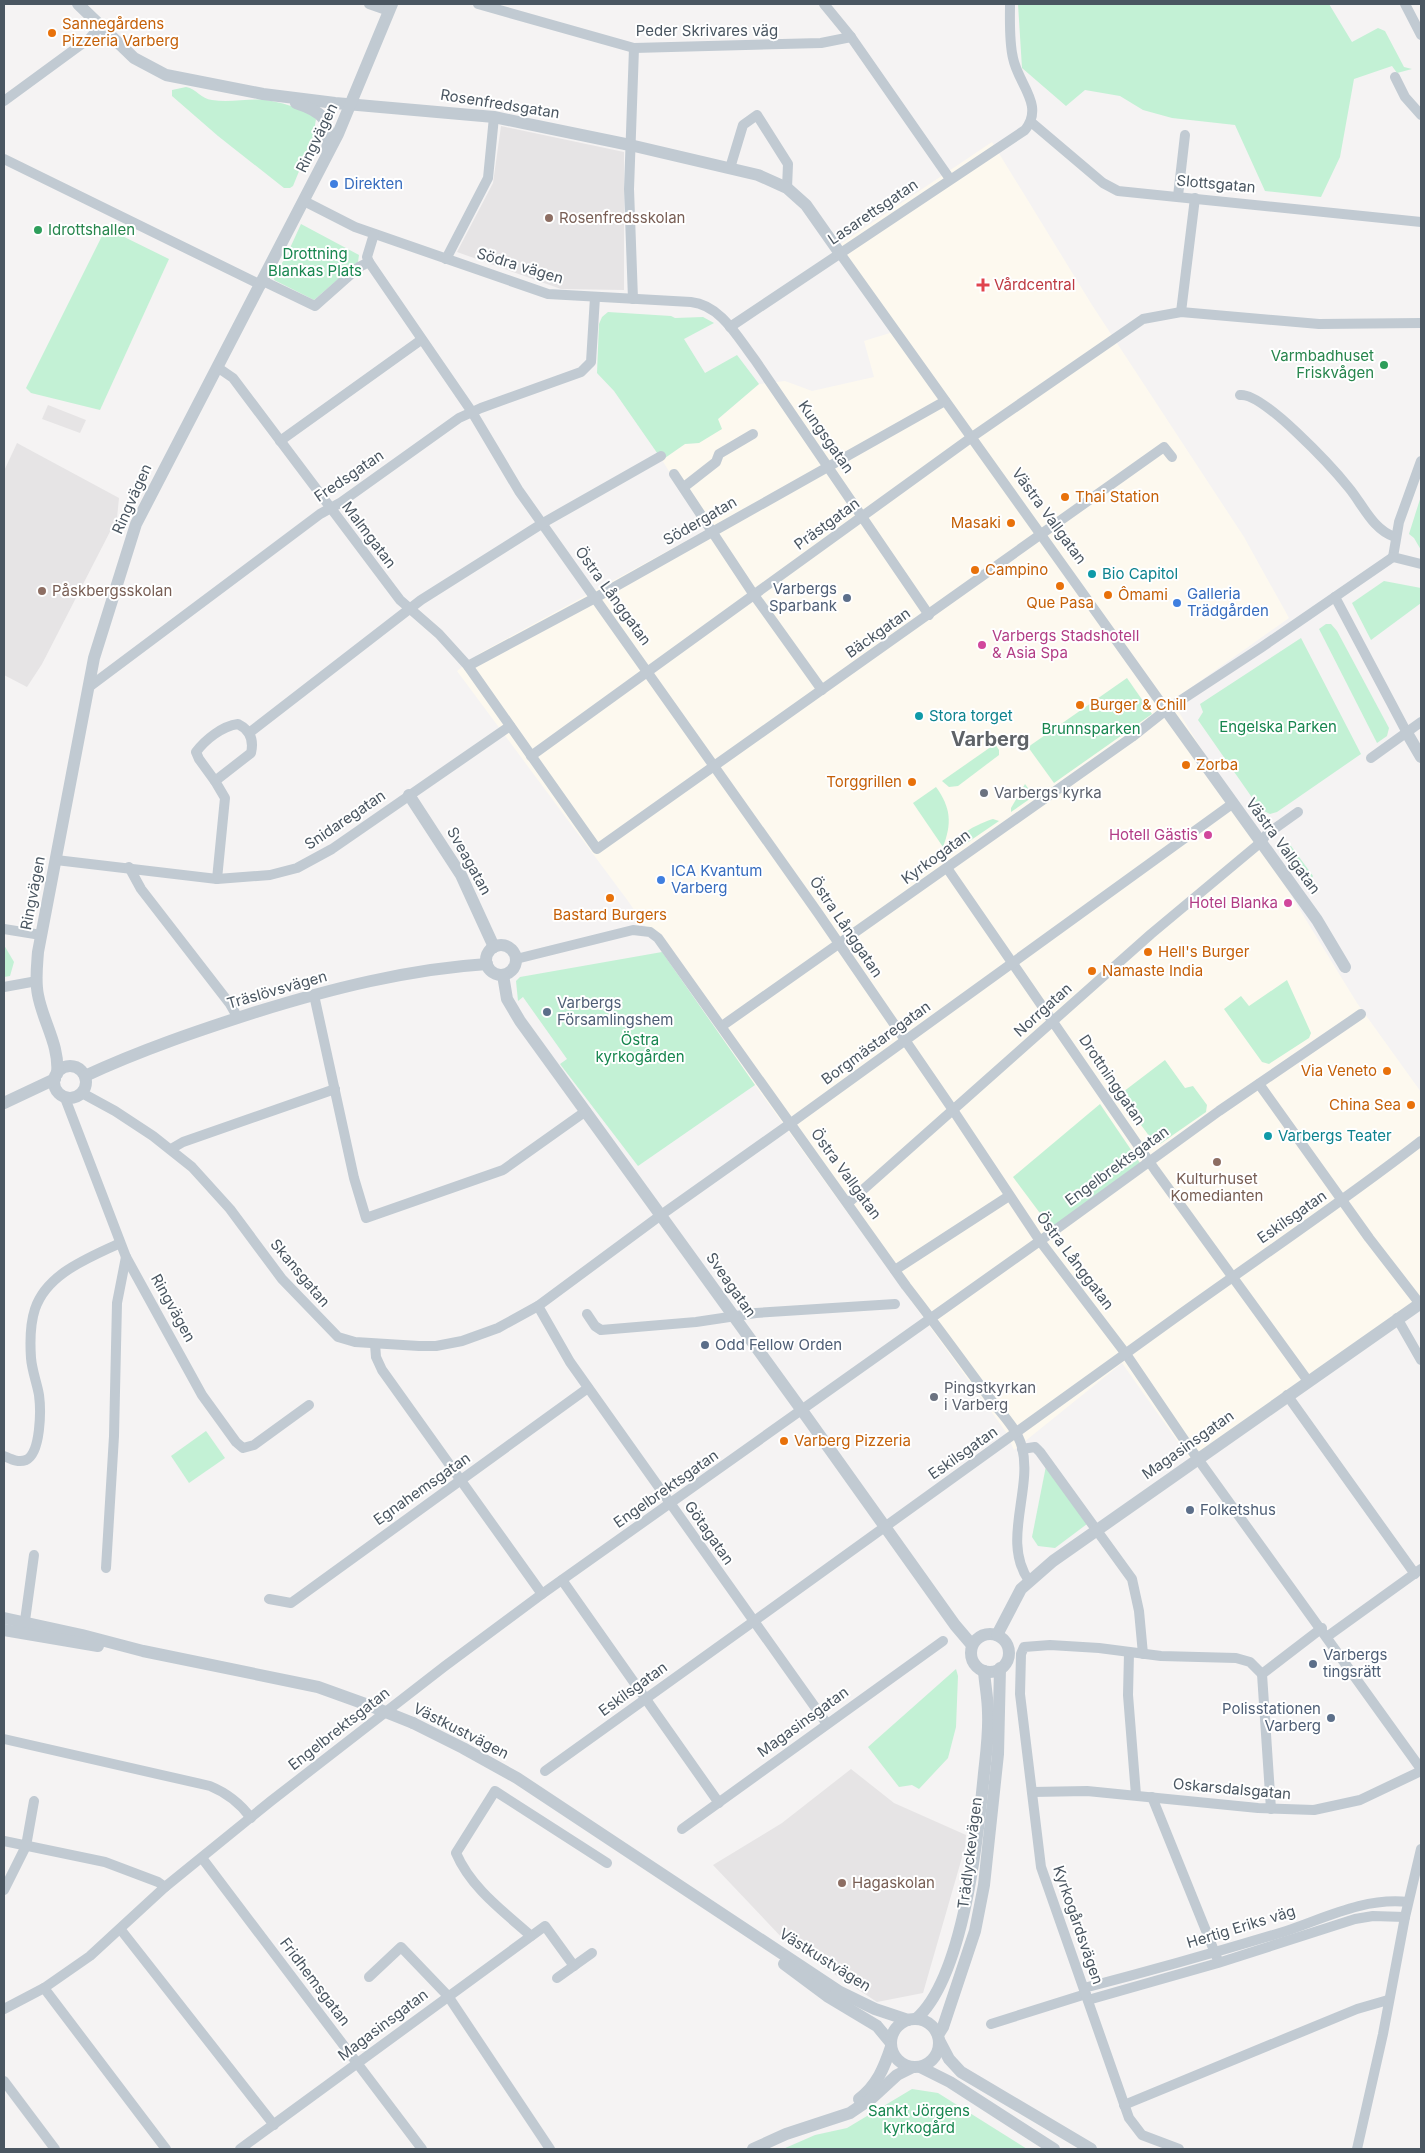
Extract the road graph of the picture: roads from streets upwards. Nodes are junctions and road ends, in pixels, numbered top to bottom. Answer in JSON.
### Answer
{"nodes":[{"id":1,"x":78,"y":4,"type":"edge"},
{"id":2,"x":369,"y":4,"type":"edge"},
{"id":3,"x":478,"y":4,"type":"edge"},
{"id":4,"x":824,"y":4,"type":"edge"},
{"id":5,"x":1010,"y":4,"type":"edge"},
{"id":6,"x":1405,"y":4,"type":"edge"},
{"id":7,"x":390,"y":7,"type":"edge"},
{"id":8,"x":101,"y":25,"type":"junction"},
{"id":9,"x":1421,"y":36,"type":"edge"},
{"id":10,"x":850,"y":37,"type":"junction"},
{"id":11,"x":634,"y":48,"type":"junction"},
{"id":12,"x":1395,"y":77,"type":"dead end"},
{"id":13,"x":262,"y":94,"type":"junction"},
{"id":14,"x":4,"y":101,"type":"edge"},
{"id":15,"x":351,"y":104,"type":"junction"},
{"id":16,"x":1421,"y":115,"type":"edge"},
{"id":17,"x":494,"y":117,"type":"junction"},
{"id":18,"x":1031,"y":122,"type":"junction"},
{"id":19,"x":1185,"y":135,"type":"dead end"},
{"id":20,"x":630,"y":145,"type":"junction"},
{"id":21,"x":4,"y":159,"type":"edge"},
{"id":22,"x":325,"y":159,"type":"junction"},
{"id":23,"x":730,"y":168,"type":"junction"},
{"id":24,"x":950,"y":179,"type":"junction"},
{"id":25,"x":787,"y":188,"type":"junction"},
{"id":26,"x":1178,"y":196,"type":"junction"},
{"id":27,"x":1195,"y":198,"type":"junction"},
{"id":28,"x":304,"y":201,"type":"junction"},
{"id":29,"x":1421,"y":222,"type":"edge"},
{"id":30,"x":374,"y":234,"type":"junction"},
{"id":31,"x":839,"y":252,"type":"junction"},
{"id":32,"x":446,"y":259,"type":"junction"},
{"id":33,"x":369,"y":262,"type":"junction"},
{"id":34,"x":262,"y":283,"type":"junction"},
{"id":35,"x":595,"y":297,"type":"junction"},
{"id":36,"x":633,"y":299,"type":"junction"},
{"id":37,"x":1181,"y":312,"type":"junction"},
{"id":38,"x":1421,"y":323,"type":"edge"},
{"id":39,"x":730,"y":327,"type":"junction"},
{"id":40,"x":421,"y":340,"type":"junction"},
{"id":41,"x":217,"y":367,"type":"junction"},
{"id":42,"x":1240,"y":396,"type":"dead end"},
{"id":43,"x":945,"y":401,"type":"junction"},
{"id":44,"x":472,"y":412,"type":"junction"},
{"id":45,"x":753,"y":434,"type":"dead end"},
{"id":46,"x":972,"y":437,"type":"junction"},
{"id":47,"x":280,"y":441,"type":"junction"},
{"id":48,"x":661,"y":456,"type":"dead end"},
{"id":49,"x":1172,"y":457,"type":"dead end"},
{"id":50,"x":1421,"y":461,"type":"edge"},
{"id":51,"x":828,"y":466,"type":"junction"},
{"id":52,"x":674,"y":474,"type":"dead end"},
{"id":53,"x":684,"y":487,"type":"junction"},
{"id":54,"x":330,"y":508,"type":"junction"},
{"id":55,"x":863,"y":516,"type":"junction"},
{"id":56,"x":543,"y":523,"type":"junction"},
{"id":57,"x":712,"y":532,"type":"junction"},
{"id":58,"x":1041,"y":534,"type":"junction"},
{"id":59,"x":1395,"y":537,"type":"junction"},
{"id":60,"x":1393,"y":557,"type":"junction"},
{"id":61,"x":1421,"y":564,"type":"edge"},
{"id":62,"x":754,"y":595,"type":"junction"},
{"id":63,"x":1335,"y":597,"type":"junction"},
{"id":64,"x":595,"y":598,"type":"junction"},
{"id":65,"x":410,"y":610,"type":"junction"},
{"id":66,"x":929,"y":615,"type":"junction"},
{"id":67,"x":468,"y":666,"type":"junction"},
{"id":68,"x":649,"y":671,"type":"junction"},
{"id":69,"x":90,"y":687,"type":"junction"},
{"id":70,"x":822,"y":690,"type":"junction"},
{"id":71,"x":1166,"y":710,"type":"junction"},
{"id":72,"x":1421,"y":722,"type":"edge"},
{"id":73,"x":510,"y":726,"type":"junction"},
{"id":74,"x":249,"y":733,"type":"junction"},
{"id":75,"x":1407,"y":733,"type":"junction"},
{"id":76,"x":531,"y":756,"type":"junction"},
{"id":77,"x":1421,"y":757,"type":"edge"},
{"id":78,"x":1371,"y":758,"type":"dead end"},
{"id":79,"x":715,"y":766,"type":"junction"},
{"id":80,"x":215,"y":781,"type":"junction"},
{"id":81,"x":409,"y":795,"type":"junction"},
{"id":82,"x":1232,"y":804,"type":"junction"},
{"id":83,"x":1298,"y":812,"type":"dead end"},
{"id":84,"x":1260,"y":843,"type":"junction"},
{"id":85,"x":56,"y":860,"type":"junction"},
{"id":86,"x":129,"y":867,"type":"junction"},
{"id":87,"x":947,"y":868,"type":"junction"},
{"id":88,"x":217,"y":879,"type":"junction"},
{"id":89,"x":4,"y":929,"type":"edge"},
{"id":90,"x":41,"y":935,"type":"junction"},
{"id":91,"x":840,"y":944,"type":"junction"},
{"id":92,"x":494,"y":947,"type":"junction"},
{"id":93,"x":516,"y":959,"type":"junction"},
{"id":94,"x":1012,"y":962,"type":"junction"},
{"id":95,"x":486,"y":964,"type":"junction"},
{"id":96,"x":1345,"y":967,"type":"dead end"},
{"id":97,"x":503,"y":976,"type":"junction"},
{"id":98,"x":37,"y":981,"type":"junction"},
{"id":99,"x":4,"y":987,"type":"edge"},
{"id":100,"x":314,"y":995,"type":"junction"},
{"id":101,"x":1361,"y":1014,"type":"dead end"},
{"id":102,"x":238,"y":1018,"type":"junction"},
{"id":103,"x":1054,"y":1021,"type":"junction"},
{"id":104,"x":722,"y":1026,"type":"junction"},
{"id":105,"x":904,"y":1040,"type":"junction"},
{"id":106,"x":55,"y":1046,"type":"junction"},
{"id":107,"x":73,"y":1067,"type":"junction"},
{"id":108,"x":56,"y":1076,"type":"junction"},
{"id":109,"x":85,"y":1076,"type":"junction"},
{"id":110,"x":1259,"y":1084,"type":"junction"},
{"id":111,"x":334,"y":1089,"type":"junction"},
{"id":112,"x":82,"y":1093,"type":"junction"},
{"id":113,"x":61,"y":1095,"type":"junction"},
{"id":114,"x":21,"y":1096,"type":"junction"},
{"id":115,"x":4,"y":1102,"type":"edge"},
{"id":116,"x":953,"y":1110,"type":"junction"},
{"id":117,"x":586,"y":1111,"type":"junction"},
{"id":118,"x":791,"y":1124,"type":"junction"},
{"id":119,"x":1421,"y":1141,"type":"edge"},
{"id":120,"x":171,"y":1149,"type":"junction"},
{"id":121,"x":1149,"y":1160,"type":"junction"},
{"id":122,"x":1009,"y":1196,"type":"junction"},
{"id":123,"x":1343,"y":1200,"type":"junction"},
{"id":124,"x":848,"y":1203,"type":"junction"},
{"id":125,"x":660,"y":1214,"type":"junction"},
{"id":126,"x":1040,"y":1241,"type":"junction"},
{"id":127,"x":120,"y":1243,"type":"junction"},
{"id":128,"x":126,"y":1257,"type":"junction"},
{"id":129,"x":895,"y":1270,"type":"junction"},
{"id":130,"x":1233,"y":1277,"type":"junction"},
{"id":131,"x":1421,"y":1303,"type":"edge"},
{"id":132,"x":895,"y":1304,"type":"dead end"},
{"id":133,"x":538,"y":1306,"type":"junction"},
{"id":134,"x":587,"y":1314,"type":"dead end"},
{"id":135,"x":732,"y":1317,"type":"junction"},
{"id":136,"x":931,"y":1318,"type":"junction"},
{"id":137,"x":1398,"y":1318,"type":"junction"},
{"id":138,"x":375,"y":1344,"type":"junction"},
{"id":139,"x":1126,"y":1354,"type":"junction"},
{"id":140,"x":1421,"y":1360,"type":"edge"},
{"id":141,"x":1308,"y":1381,"type":"junction"},
{"id":142,"x":588,"y":1388,"type":"junction"},
{"id":143,"x":1287,"y":1395,"type":"junction"},
{"id":144,"x":310,"y":1405,"type":"dead end"},
{"id":145,"x":802,"y":1410,"type":"junction"},
{"id":146,"x":1016,"y":1434,"type":"junction"},
{"id":147,"x":1022,"y":1449,"type":"junction"},
{"id":148,"x":4,"y":1456,"type":"edge"},
{"id":149,"x":1198,"y":1458,"type":"junction"},
{"id":150,"x":460,"y":1480,"type":"junction"},
{"id":151,"x":670,"y":1505,"type":"junction"},
{"id":152,"x":885,"y":1526,"type":"junction"},
{"id":153,"x":1097,"y":1529,"type":"junction"},
{"id":154,"x":34,"y":1555,"type":"dead end"},
{"id":155,"x":106,"y":1568,"type":"dead end"},
{"id":156,"x":1418,"y":1572,"type":"edge"},
{"id":157,"x":562,"y":1580,"type":"junction"},
{"id":158,"x":1029,"y":1581,"type":"junction"},
{"id":159,"x":542,"y":1594,"type":"junction"},
{"id":160,"x":269,"y":1599,"type":"dead end"},
{"id":161,"x":4,"y":1618,"type":"edge"},
{"id":162,"x":752,"y":1621,"type":"junction"},
{"id":163,"x":24,"y":1628,"type":"junction"},
{"id":164,"x":4,"y":1630,"type":"edge"},
{"id":165,"x":1325,"y":1632,"type":"junction"},
{"id":166,"x":961,"y":1633,"type":"joint"},
{"id":167,"x":997,"y":1635,"type":"junction"},
{"id":168,"x":943,"y":1641,"type":"dead end"},
{"id":169,"x":972,"y":1646,"type":"junction"},
{"id":170,"x":1130,"y":1652,"type":"junction"},
{"id":171,"x":1143,"y":1654,"type":"junction"},
{"id":172,"x":1000,"y":1668,"type":"junction"},
{"id":173,"x":984,"y":1671,"type":"junction"},
{"id":174,"x":1262,"y":1674,"type":"junction"},
{"id":175,"x":645,"y":1699,"type":"junction"},
{"id":176,"x":827,"y":1724,"type":"junction"},
{"id":177,"x":4,"y":1739,"type":"edge"},
{"id":178,"x":1421,"y":1770,"type":"edge"},
{"id":179,"x":545,"y":1771,"type":"dead end"},
{"id":180,"x":1032,"y":1792,"type":"junction"},
{"id":181,"x":1136,"y":1795,"type":"junction"},
{"id":182,"x":1152,"y":1796,"type":"junction"},
{"id":183,"x":34,"y":1801,"type":"dead end"},
{"id":184,"x":719,"y":1803,"type":"junction"},
{"id":185,"x":1271,"y":1809,"type":"junction"},
{"id":186,"x":251,"y":1818,"type":"junction"},
{"id":187,"x":682,"y":1829,"type":"dead end"},
{"id":188,"x":4,"y":1841,"type":"edge"},
{"id":189,"x":26,"y":1846,"type":"junction"},
{"id":190,"x":1421,"y":1849,"type":"edge"},
{"id":191,"x":202,"y":1858,"type":"junction"},
{"id":192,"x":607,"y":1863,"type":"dead end"},
{"id":193,"x":165,"y":1887,"type":"junction"},
{"id":194,"x":4,"y":1890,"type":"edge"},
{"id":195,"x":1408,"y":1902,"type":"junction"},
{"id":196,"x":1405,"y":1917,"type":"junction"},
{"id":197,"x":730,"y":1919,"type":"junction"},
{"id":198,"x":121,"y":1930,"type":"junction"},
{"id":199,"x":531,"y":1936,"type":"junction"},
{"id":200,"x":592,"y":1952,"type":"dead end"},
{"id":201,"x":1214,"y":1952,"type":"junction"},
{"id":202,"x":1218,"y":1963,"type":"junction"},
{"id":203,"x":574,"y":1966,"type":"junction"},
{"id":204,"x":369,"y":1977,"type":"dead end"},
{"id":205,"x":556,"y":1978,"type":"dead end"},
{"id":206,"x":44,"y":1988,"type":"junction"},
{"id":207,"x":1086,"y":1994,"type":"junction"},
{"id":208,"x":448,"y":1996,"type":"junction"},
{"id":209,"x":1388,"y":2000,"type":"junction"},
{"id":210,"x":4,"y":2008,"type":"edge"},
{"id":211,"x":912,"y":2020,"type":"junction"},
{"id":212,"x":991,"y":2024,"type":"dead end"},
{"id":213,"x":938,"y":2037,"type":"junction"},
{"id":214,"x":891,"y":2044,"type":"junction"},
{"id":215,"x":358,"y":2064,"type":"junction"},
{"id":216,"x":916,"y":2067,"type":"junction"},
{"id":217,"x":4,"y":2080,"type":"edge"},
{"id":218,"x":1124,"y":2105,"type":"junction"},
{"id":219,"x":816,"y":2123,"type":"junction"},
{"id":220,"x":274,"y":2125,"type":"junction"},
{"id":221,"x":55,"y":2149,"type":"edge"},
{"id":222,"x":166,"y":2149,"type":"edge"},
{"id":223,"x":240,"y":2149,"type":"edge"},
{"id":224,"x":422,"y":2149,"type":"edge"},
{"id":225,"x":550,"y":2149,"type":"edge"},
{"id":226,"x":753,"y":2149,"type":"edge"},
{"id":227,"x":1054,"y":2149,"type":"edge"},
{"id":228,"x":1091,"y":2149,"type":"edge"},
{"id":229,"x":1179,"y":2149,"type":"edge"},
{"id":230,"x":1357,"y":2149,"type":"edge"}],
"edges":[{"from":1,"to":8,"type":"street"},
{"from":2,"to":7,"type":"street"},
{"from":3,"to":11,"type":"street","name":"Peder Skrivares väg"},
{"from":4,"to":10,"type":"street"},
{"from":5,"to":18,"type":"street"},
{"from":6,"to":9,"type":"street"},
{"from":7,"to":15,"type":"street","name":"Ringvägen"},
{"from":8,"to":13,"type":"street","name":"Rosenfredsgatan"},
{"from":8,"to":14,"type":"street"},
{"from":10,"to":11,"type":"street","name":"Peder Skrivares väg"},
{"from":10,"to":24,"type":"street"},
{"from":11,"to":20,"type":"street"},
{"from":12,"to":16,"type":"street"},
{"from":13,"to":15,"type":"street","name":"Rosenfredsgatan"},
{"from":13,"to":22,"type":"street","name":"Rosenfredsgatan"},
{"from":15,"to":17,"type":"street","name":"Rosenfredsgatan"},
{"from":15,"to":22,"type":"street","name":"Ringvägen"},
{"from":17,"to":20,"type":"street","name":"Rosenfredsgatan"},
{"from":17,"to":32,"type":"street"},
{"from":18,"to":24,"type":"street","name":"Lasarettsgatan"},
{"from":18,"to":26,"type":"street","name":"Slottsgatan"},
{"from":19,"to":26,"type":"street"},
{"from":20,"to":23,"type":"street","name":"Rosenfredsgatan"},
{"from":20,"to":36,"type":"street"},
{"from":21,"to":34,"type":"street"},
{"from":22,"to":28,"type":"street","name":"Ringvägen"},
{"from":23,"to":25,"type":"street","name":"Rosenfredsgatan"},
{"from":23,"to":25,"type":"street"},
{"from":24,"to":31,"type":"street","name":"Lasarettsgatan"},
{"from":25,"to":31,"type":"street","name":"Västra Vallgatan"},
{"from":26,"to":27,"type":"street","name":"Slottsgatan"},
{"from":27,"to":29,"type":"street","name":"Slottsgatan"},
{"from":27,"to":37,"type":"street"},
{"from":28,"to":30,"type":"street","name":"Södra vägen"},
{"from":28,"to":34,"type":"street","name":"Ringvägen"},
{"from":30,"to":32,"type":"street","name":"Södra vägen"},
{"from":30,"to":33,"type":"street"},
{"from":31,"to":39,"type":"street","name":"Lasarettsgatan"},
{"from":31,"to":43,"type":"street","name":"Västra Vallgatan"},
{"from":32,"to":35,"type":"street","name":"Södra vägen"},
{"from":33,"to":34,"type":"street"},
{"from":33,"to":40,"type":"street","name":"Östra Långgatan"},
{"from":34,"to":41,"type":"street","name":"Ringvägen"},
{"from":35,"to":36,"type":"street","name":"Södra vägen"},
{"from":35,"to":44,"type":"street","name":"Fredsgatan"},
{"from":36,"to":39,"type":"street","name":"Södra vägen"},
{"from":37,"to":38,"type":"street"},
{"from":37,"to":46,"type":"street","name":"Prästgatan"},
{"from":39,"to":51,"type":"street","name":"Kungsgatan"},
{"from":40,"to":44,"type":"street","name":"Östra Långgatan"},
{"from":40,"to":47,"type":"street"},
{"from":41,"to":47,"type":"street","name":"Malmgatan"},
{"from":41,"to":69,"type":"street","name":"Ringvägen"},
{"from":42,"to":59,"type":"street"},
{"from":43,"to":46,"type":"street","name":"Västra Vallgatan"},
{"from":43,"to":51,"type":"street","name":"Södergatan"},
{"from":44,"to":54,"type":"street","name":"Fredsgatan"},
{"from":44,"to":56,"type":"street","name":"Östra Långgatan"},
{"from":45,"to":53,"type":"street"},
{"from":46,"to":55,"type":"street","name":"Prästgatan"},
{"from":46,"to":58,"type":"street","name":"Västra Vallgatan"},
{"from":47,"to":54,"type":"street","name":"Malmgatan"},
{"from":48,"to":56,"type":"street"},
{"from":49,"to":58,"type":"street","name":"Bäckgatan"},
{"from":50,"to":59,"type":"street"},
{"from":51,"to":55,"type":"street","name":"Kungsgatan"},
{"from":51,"to":57,"type":"street","name":"Södergatan"},
{"from":52,"to":53,"type":"street"},
{"from":53,"to":57,"type":"street"},
{"from":54,"to":65,"type":"street","name":"Malmgatan"},
{"from":54,"to":69,"type":"street","name":"Fredsgatan"},
{"from":55,"to":62,"type":"street","name":"Prästgatan"},
{"from":55,"to":66,"type":"street","name":"Kungsgatan"},
{"from":56,"to":64,"type":"street","name":"Östra Långgatan"},
{"from":56,"to":65,"type":"street"},
{"from":57,"to":62,"type":"street"},
{"from":57,"to":64,"type":"street","name":"Södergatan"},
{"from":58,"to":66,"type":"street","name":"Bäckgatan"},
{"from":58,"to":71,"type":"street","name":"Västra Vallgatan"},
{"from":59,"to":60,"type":"street"},
{"from":60,"to":61,"type":"street"},
{"from":60,"to":63,"type":"street","name":"Kyrkogatan"},
{"from":62,"to":68,"type":"street","name":"Prästgatan"},
{"from":62,"to":70,"type":"street"},
{"from":63,"to":71,"type":"street","name":"Kyrkogatan"},
{"from":63,"to":75,"type":"street"},
{"from":64,"to":67,"type":"street","name":"Södergatan"},
{"from":64,"to":68,"type":"street","name":"Östra Långgatan"},
{"from":65,"to":67,"type":"street","name":"Malmgatan"},
{"from":65,"to":74,"type":"street"},
{"from":66,"to":70,"type":"street","name":"Bäckgatan"},
{"from":67,"to":73,"type":"street"},
{"from":68,"to":76,"type":"street","name":"Prästgatan"},
{"from":68,"to":79,"type":"street","name":"Östra Långgatan"},
{"from":69,"to":85,"type":"street","name":"Ringvägen"},
{"from":70,"to":79,"type":"street","name":"Bäckgatan"},
{"from":71,"to":82,"type":"street","name":"Västra Vallgatan"},
{"from":71,"to":87,"type":"street","name":"Kyrkogatan"},
{"from":72,"to":75,"type":"street"},
{"from":73,"to":76,"type":"street"},
{"from":73,"to":81,"type":"street","name":"Snidaregatan"},
{"from":74,"to":80,"type":"street"},
{"from":74,"to":80,"type":"street"},
{"from":75,"to":77,"type":"street"},
{"from":75,"to":78,"type":"street"},
{"from":76,"to":79,"type":"street","name":"Bäckgatan"},
{"from":79,"to":91,"type":"street","name":"Östra Långgatan"},
{"from":80,"to":88,"type":"street"},
{"from":81,"to":88,"type":"street","name":"Snidaregatan"},
{"from":81,"to":92,"type":"street","name":"Sveagatan"},
{"from":82,"to":84,"type":"street","name":"Västra Vallgatan"},
{"from":82,"to":94,"type":"street","name":"Borgmästaregatan"},
{"from":83,"to":84,"type":"street","name":"Norrgatan"},
{"from":84,"to":96,"type":"street","name":"Västra Vallgatan"},
{"from":84,"to":103,"type":"street","name":"Norrgatan"},
{"from":85,"to":86,"type":"street","name":"Snidaregatan"},
{"from":85,"to":90,"type":"street","name":"Ringvägen"},
{"from":86,"to":88,"type":"street","name":"Snidaregatan"},
{"from":86,"to":102,"type":"street"},
{"from":87,"to":91,"type":"street","name":"Kyrkogatan"},
{"from":87,"to":94,"type":"street","name":"Drottninggatan"},
{"from":89,"to":90,"type":"street"},
{"from":90,"to":98,"type":"street","name":"Ringvägen"},
{"from":91,"to":104,"type":"street","name":"Kyrkogatan"},
{"from":91,"to":105,"type":"street","name":"Östra Långgatan"},
{"from":92,"to":93,"type":"street"},
{"from":92,"to":95,"type":"street"},
{"from":93,"to":97,"type":"street"},
{"from":93,"to":104,"type":"street","name":"Östra Vallgatan"},
{"from":94,"to":103,"type":"street","name":"Drottninggatan"},
{"from":94,"to":105,"type":"street","name":"Borgmästaregatan"},
{"from":95,"to":97,"type":"street"},
{"from":95,"to":100,"type":"street","name":"Träslövsvägen"},
{"from":97,"to":117,"type":"street","name":"Sveagatan"},
{"from":98,"to":99,"type":"street"},
{"from":98,"to":106,"type":"street","name":"Ringvägen"},
{"from":100,"to":102,"type":"street","name":"Träslövsvägen"},
{"from":100,"to":111,"type":"street"},
{"from":101,"to":110,"type":"street","name":"Engelbrektsgatan"},
{"from":102,"to":109,"type":"street","name":"Träslövsvägen"},
{"from":103,"to":116,"type":"street","name":"Norrgatan"},
{"from":103,"to":121,"type":"street","name":"Drottninggatan"},
{"from":104,"to":118,"type":"street","name":"Östra Vallgatan"},
{"from":105,"to":116,"type":"street","name":"Östra Långgatan"},
{"from":105,"to":118,"type":"street","name":"Borgmästaregatan"},
{"from":106,"to":107,"type":"street","name":"Ringvägen"},
{"from":106,"to":108,"type":"street","name":"Ringvägen"},
{"from":107,"to":108,"type":"street"},
{"from":107,"to":109,"type":"street"},
{"from":108,"to":113,"type":"street"},
{"from":108,"to":114,"type":"street"},
{"from":109,"to":112,"type":"street"},
{"from":110,"to":121,"type":"street","name":"Engelbrektsgatan"},
{"from":110,"to":123,"type":"street"},
{"from":111,"to":117,"type":"street"},
{"from":111,"to":120,"type":"street"},
{"from":112,"to":113,"type":"street"},
{"from":112,"to":120,"type":"street","name":"Skansgatan"},
{"from":113,"to":114,"type":"street"},
{"from":113,"to":127,"type":"street","name":"Ringvägen"},
{"from":114,"to":115,"type":"street"},
{"from":116,"to":122,"type":"street","name":"Östra Långgatan"},
{"from":116,"to":124,"type":"street","name":"Norrgatan"},
{"from":117,"to":125,"type":"street","name":"Sveagatan"},
{"from":118,"to":124,"type":"street","name":"Östra Vallgatan"},
{"from":118,"to":125,"type":"street","name":"Borgmästaregatan"},
{"from":119,"to":123,"type":"street","name":"Eskilsgatan"},
{"from":120,"to":138,"type":"street","name":"Skansgatan"},
{"from":121,"to":126,"type":"street","name":"Engelbrektsgatan"},
{"from":121,"to":130,"type":"street","name":"Drottninggatan"},
{"from":122,"to":126,"type":"street","name":"Östra Långgatan"},
{"from":122,"to":129,"type":"street"},
{"from":123,"to":130,"type":"street","name":"Eskilsgatan"},
{"from":123,"to":131,"type":"street"},
{"from":124,"to":129,"type":"street","name":"Östra Vallgatan"},
{"from":125,"to":133,"type":"street","name":"Borgmästaregatan"},
{"from":125,"to":135,"type":"street","name":"Sveagatan"},
{"from":126,"to":136,"type":"street","name":"Engelbrektsgatan"},
{"from":126,"to":139,"type":"street","name":"Östra Långgatan"},
{"from":127,"to":128,"type":"street","name":"Ringvägen"},
{"from":127,"to":148,"type":"street"},
{"from":128,"to":144,"type":"street","name":"Ringvägen"},
{"from":128,"to":155,"type":"street"},
{"from":129,"to":136,"type":"street","name":"Östra Vallgatan"},
{"from":130,"to":139,"type":"street","name":"Eskilsgatan"},
{"from":130,"to":141,"type":"street","name":"Drottninggatan"},
{"from":131,"to":137,"type":"street","name":"Magasinsgatan"},
{"from":132,"to":135,"type":"street"},
{"from":133,"to":138,"type":"street","name":"Skansgatan"},
{"from":133,"to":142,"type":"street","name":"Götagatan"},
{"from":134,"to":135,"type":"street"},
{"from":135,"to":145,"type":"street","name":"Sveagatan"},
{"from":136,"to":145,"type":"street","name":"Engelbrektsgatan"},
{"from":136,"to":146,"type":"street","name":"Östra Vallgatan"},
{"from":137,"to":140,"type":"street"},
{"from":137,"to":141,"type":"street","name":"Magasinsgatan"},
{"from":138,"to":150,"type":"street"},
{"from":139,"to":146,"type":"street","name":"Eskilsgatan"},
{"from":139,"to":149,"type":"street","name":"Östra Långgatan"},
{"from":141,"to":143,"type":"street","name":"Magasinsgatan"},
{"from":142,"to":150,"type":"street","name":"Egnahemsgatan"},
{"from":142,"to":151,"type":"street","name":"Götagatan"},
{"from":143,"to":149,"type":"street","name":"Magasinsgatan"},
{"from":143,"to":156,"type":"street"},
{"from":145,"to":151,"type":"street","name":"Engelbrektsgatan"},
{"from":145,"to":152,"type":"street","name":"Sveagatan"},
{"from":146,"to":147,"type":"street"},
{"from":146,"to":152,"type":"street","name":"Eskilsgatan"},
{"from":147,"to":153,"type":"street"},
{"from":147,"to":158,"type":"street"},
{"from":149,"to":153,"type":"street","name":"Magasinsgatan"},
{"from":149,"to":165,"type":"street","name":"Östra Långgatan"},
{"from":150,"to":159,"type":"street"},
{"from":150,"to":160,"type":"street","name":"Egnahemsgatan"},
{"from":151,"to":157,"type":"street","name":"Engelbrektsgatan"},
{"from":151,"to":162,"type":"street","name":"Götagatan"},
{"from":152,"to":162,"type":"street","name":"Eskilsgatan"},
{"from":152,"to":166,"type":"street","name":"Sveagatan"},
{"from":153,"to":158,"type":"street","name":"Magasinsgatan"},
{"from":153,"to":171,"type":"street"},
{"from":154,"to":163,"type":"street"},
{"from":156,"to":165,"type":"street"},
{"from":157,"to":159,"type":"street","name":"Engelbrektsgatan"},
{"from":157,"to":175,"type":"street"},
{"from":158,"to":167,"type":"street","name":"Magasinsgatan"},
{"from":159,"to":186,"type":"street","name":"Engelbrektsgatan"},
{"from":161,"to":163,"type":"street","name":"Västkustvägen"},
{"from":162,"to":175,"type":"street","name":"Eskilsgatan"},
{"from":162,"to":176,"type":"street","name":"Götagatan"},
{"from":163,"to":164,"type":"street","name":"Västkustvägen"},
{"from":163,"to":197,"type":"street","name":"Västkustvägen","bridge":true},
{"from":165,"to":174,"type":"street"},
{"from":165,"to":178,"type":"street","name":"Östra Långgatan"},
{"from":166,"to":169,"type":"street","name":"Trädlyckevägen"},
{"from":167,"to":169,"type":"street"},
{"from":167,"to":172,"type":"street","name":"Trädlyckevägen"},
{"from":168,"to":176,"type":"street","name":"Magasinsgatan"},
{"from":169,"to":173,"type":"street","name":"Trädlyckevägen"},
{"from":170,"to":171,"type":"street"},
{"from":170,"to":180,"type":"street","name":"Kyrkogårdsvägen"},
{"from":170,"to":181,"type":"street"},
{"from":171,"to":174,"type":"street"},
{"from":172,"to":173,"type":"street"},
{"from":172,"to":213,"type":"street","name":"Trädlyckevägen"},
{"from":173,"to":211,"type":"street","name":"Trädlyckevägen"},
{"from":174,"to":185,"type":"street"},
{"from":175,"to":179,"type":"street","name":"Eskilsgatan"},
{"from":175,"to":184,"type":"street"},
{"from":176,"to":184,"type":"street","name":"Magasinsgatan"},
{"from":177,"to":186,"type":"street"},
{"from":178,"to":185,"type":"street","name":"Oskarsdalsgatan"},
{"from":180,"to":181,"type":"street","name":"Oskarsdalsgatan"},
{"from":180,"to":207,"type":"street","name":"Kyrkogårdsvägen"},
{"from":181,"to":182,"type":"street","name":"Oskarsdalsgatan"},
{"from":182,"to":185,"type":"street","name":"Oskarsdalsgatan"},
{"from":182,"to":201,"type":"street"},
{"from":183,"to":189,"type":"street"},
{"from":184,"to":187,"type":"street","name":"Magasinsgatan"},
{"from":186,"to":191,"type":"street","name":"Engelbrektsgatan"},
{"from":188,"to":189,"type":"street"},
{"from":189,"to":193,"type":"street"},
{"from":189,"to":194,"type":"street"},
{"from":190,"to":195,"type":"street"},
{"from":191,"to":193,"type":"street","name":"Engelbrektsgatan"},
{"from":191,"to":215,"type":"street","name":"Fridhemsgatan"},
{"from":192,"to":199,"type":"street"},
{"from":193,"to":198,"type":"street","name":"Engelbrektsgatan"},
{"from":195,"to":196,"type":"street"},
{"from":195,"to":201,"type":"street","name":"Hertig Eriks väg"},
{"from":196,"to":202,"type":"street","name":"Hertig Eriks väg"},
{"from":196,"to":209,"type":"street"},
{"from":197,"to":211,"type":"street","name":"Västkustvägen"},
{"from":197,"to":214,"type":"street","name":"Västkustvägen"},
{"from":198,"to":206,"type":"street","name":"Engelbrektsgatan"},
{"from":198,"to":220,"type":"street"},
{"from":199,"to":203,"type":"street","name":"Magasinsgatan"},
{"from":199,"to":208,"type":"street","name":"Magasinsgatan"},
{"from":200,"to":203,"type":"street"},
{"from":201,"to":202,"type":"street"},
{"from":201,"to":207,"type":"street","name":"Hertig Eriks väg"},
{"from":202,"to":207,"type":"street","name":"Hertig Eriks väg"},
{"from":203,"to":205,"type":"street"},
{"from":204,"to":208,"type":"street"},
{"from":206,"to":210,"type":"street","name":"Engelbrektsgatan"},
{"from":206,"to":222,"type":"street"},
{"from":207,"to":212,"type":"street","name":"Hertig Eriks väg"},
{"from":207,"to":218,"type":"street","name":"Kyrkogårdsvägen"},
{"from":208,"to":215,"type":"street","name":"Magasinsgatan"},
{"from":208,"to":225,"type":"street"},
{"from":209,"to":218,"type":"street"},
{"from":209,"to":230,"type":"street"},
{"from":211,"to":213,"type":"street"},
{"from":211,"to":214,"type":"street"},
{"from":213,"to":216,"type":"street"},
{"from":213,"to":228,"type":"street"},
{"from":214,"to":216,"type":"street"},
{"from":214,"to":219,"type":"street"},
{"from":215,"to":220,"type":"street","name":"Magasinsgatan"},
{"from":215,"to":224,"type":"street","name":"Fridhemsgatan"},
{"from":216,"to":219,"type":"street"},
{"from":216,"to":227,"type":"street"},
{"from":217,"to":221,"type":"street"},
{"from":218,"to":229,"type":"street","name":"Kyrkogårdsvägen"},
{"from":219,"to":226,"type":"street"},
{"from":220,"to":223,"type":"street","name":"Magasinsgatan"}]}
